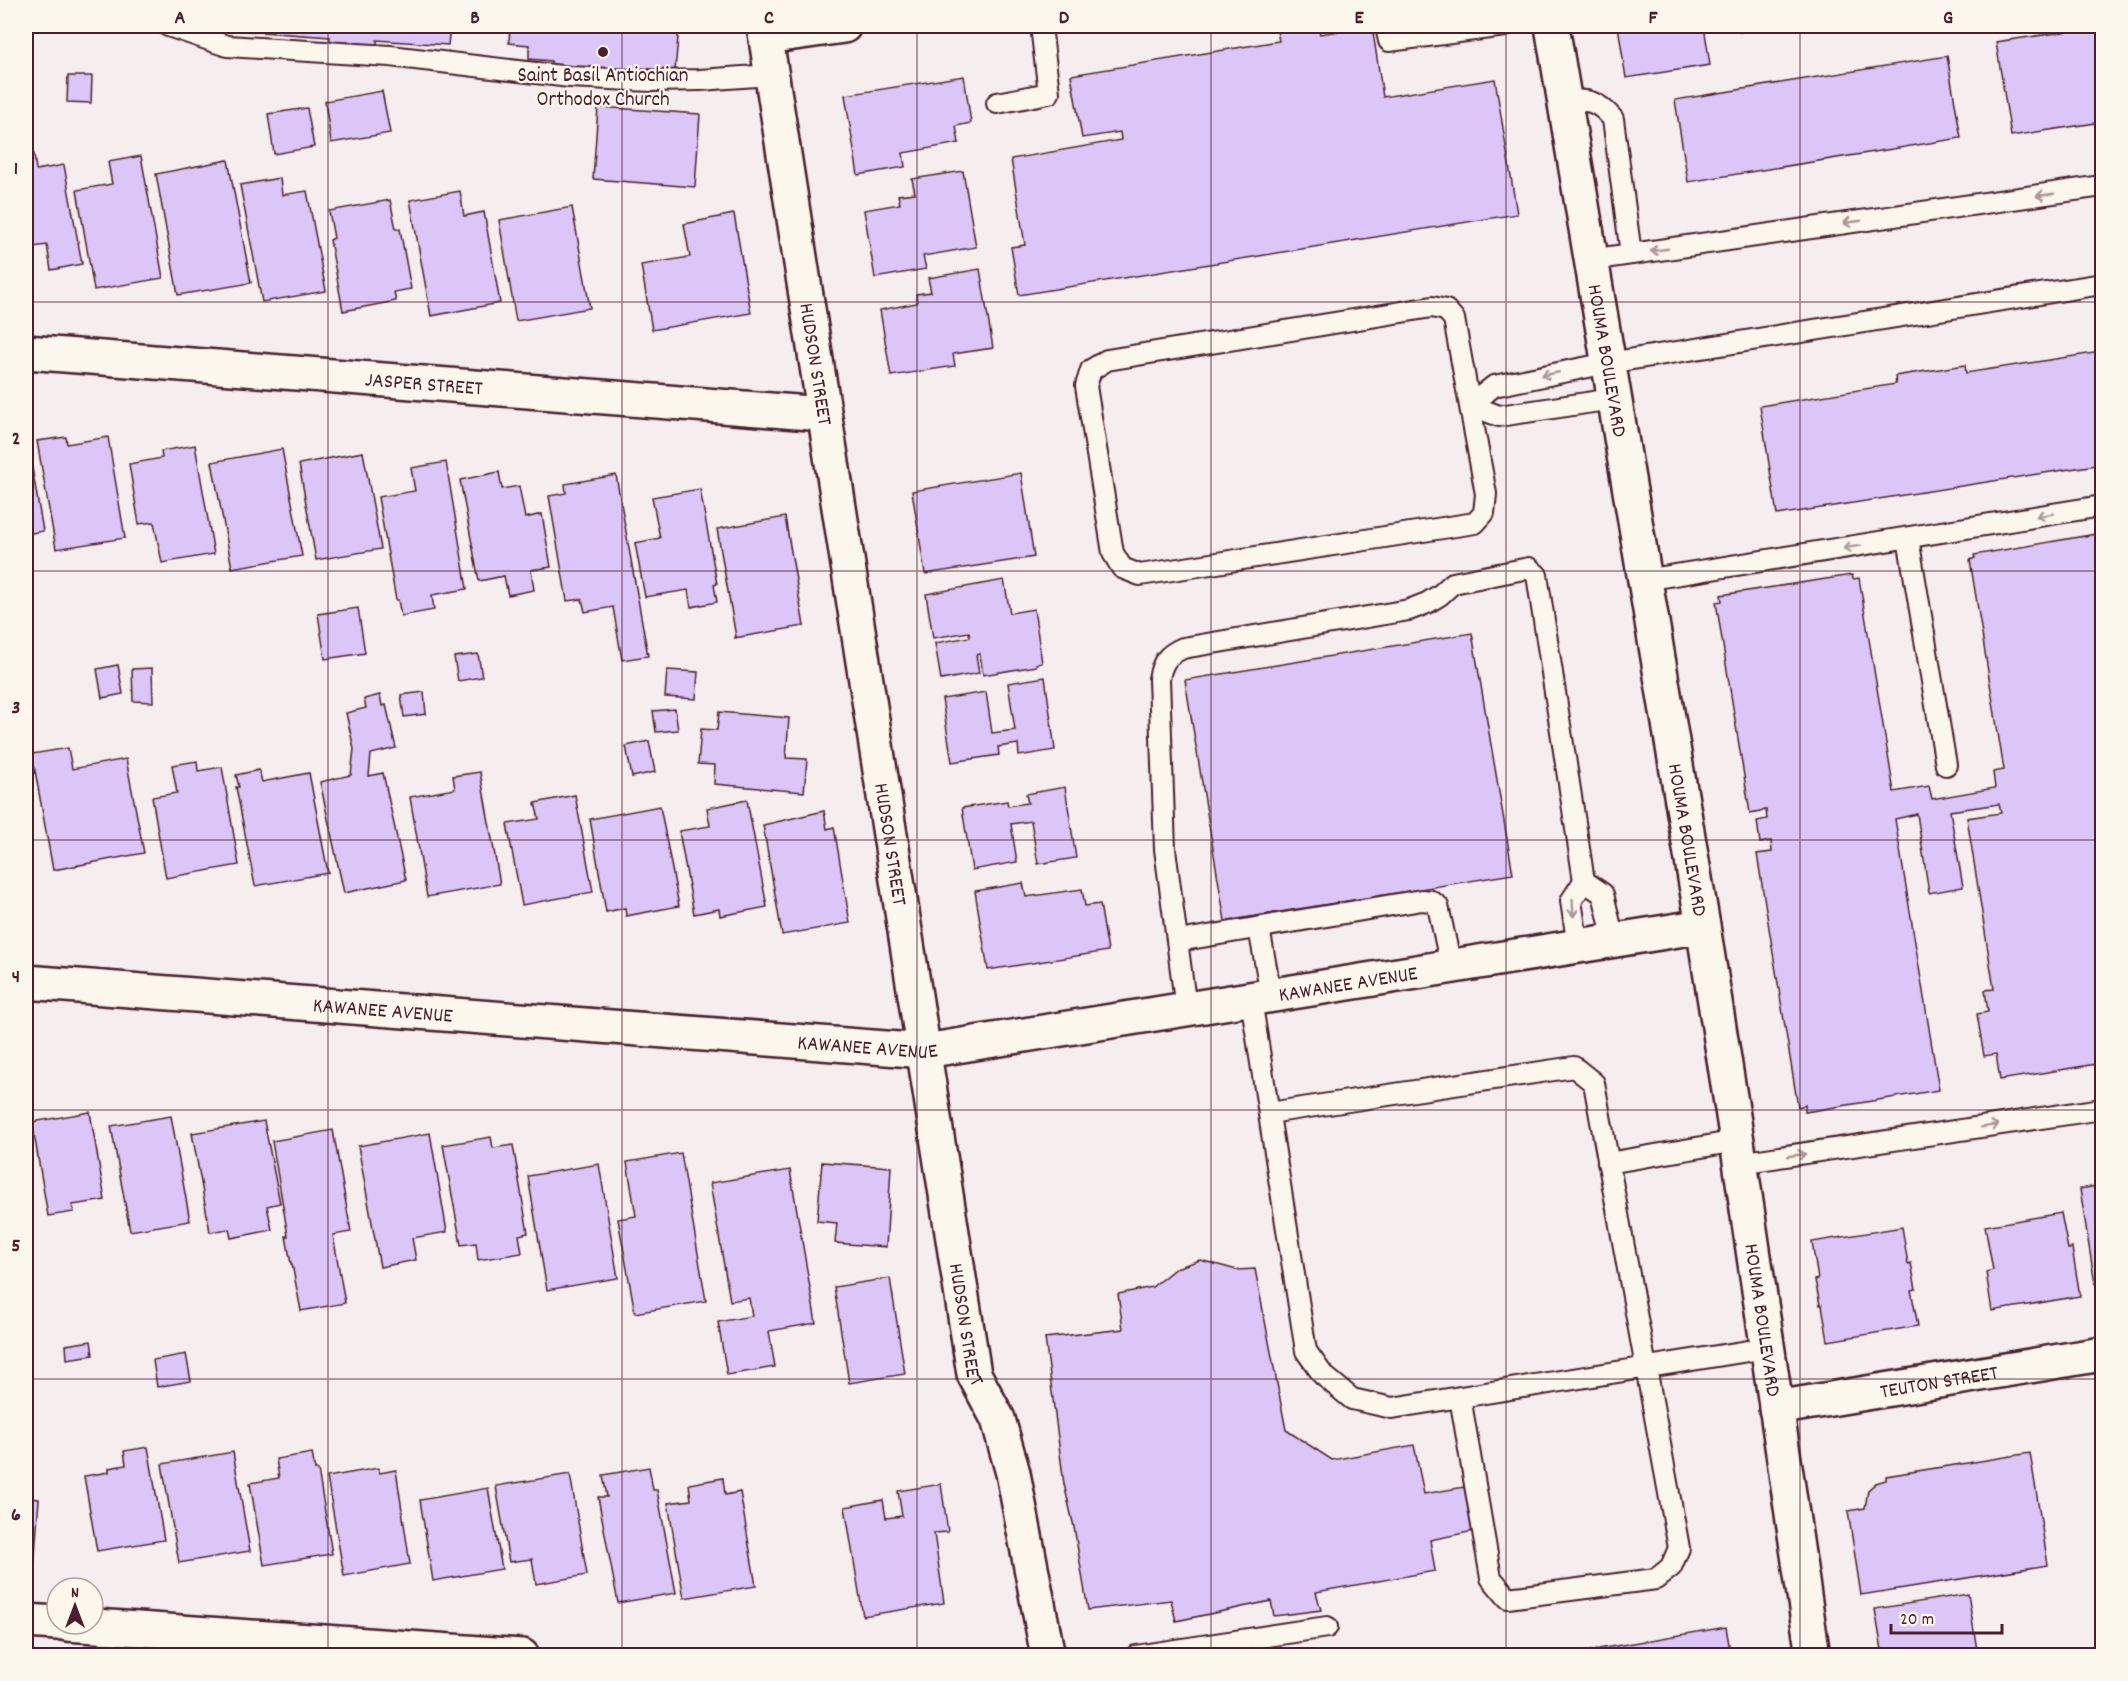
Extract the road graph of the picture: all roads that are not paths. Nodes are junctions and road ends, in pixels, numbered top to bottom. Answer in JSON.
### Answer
{"nodes":[{"id":1,"x":168,"y":26,"type":"edge"},
{"id":2,"x":844,"y":26,"type":"edge"},
{"id":3,"x":1041,"y":26,"type":"edge"},
{"id":4,"x":1386,"y":26,"type":"edge"},
{"id":5,"x":1505,"y":26,"type":"edge"},
{"id":6,"x":1552,"y":26,"type":"edge"},
{"id":7,"x":765,"y":31,"type":"edge"},
{"id":8,"x":772,"y":75,"type":"junction"},
{"id":9,"x":1564,"y":100,"type":"junction"},
{"id":10,"x":997,"y":103,"type":"dead end"},
{"id":11,"x":2103,"y":186,"type":"edge"},
{"id":12,"x":1631,"y":254,"type":"junction"},
{"id":13,"x":1590,"y":260,"type":"junction"},
{"id":14,"x":2103,"y":284,"type":"edge"},
{"id":15,"x":26,"y":352,"type":"edge"},
{"id":16,"x":1608,"y":363,"type":"junction"},
{"id":17,"x":1613,"y":399,"type":"junction"},
{"id":18,"x":1470,"y":405,"type":"junction"},
{"id":19,"x":823,"y":414,"type":"junction"},
{"id":20,"x":2103,"y":506,"type":"edge"},
{"id":21,"x":1908,"y":538,"type":"junction"},
{"id":22,"x":1644,"y":580,"type":"junction"},
{"id":23,"x":1946,"y":765,"type":"dead end"},
{"id":24,"x":1584,"y":881,"type":"junction"},
{"id":25,"x":1703,"y":926,"type":"junction"},
{"id":26,"x":1259,"y":928,"type":"junction"},
{"id":27,"x":1614,"y":940,"type":"junction"},
{"id":28,"x":1178,"y":941,"type":"junction"},
{"id":29,"x":1578,"y":946,"type":"junction"},
{"id":30,"x":1451,"y":966,"type":"junction"},
{"id":31,"x":26,"y":982,"type":"edge"},
{"id":32,"x":1261,"y":997,"type":"junction"},
{"id":33,"x":1186,"y":1009,"type":"junction"},
{"id":34,"x":925,"y":1051,"type":"junction"},
{"id":35,"x":2103,"y":1109,"type":"edge"},
{"id":36,"x":1269,"y":1113,"type":"junction"},
{"id":37,"x":1738,"y":1152,"type":"junction"},
{"id":38,"x":1608,"y":1163,"type":"junction"},
{"id":39,"x":1767,"y":1348,"type":"junction"},
{"id":40,"x":2103,"y":1354,"type":"edge"},
{"id":41,"x":1647,"y":1367,"type":"junction"},
{"id":42,"x":1460,"y":1397,"type":"junction"},
{"id":43,"x":1776,"y":1408,"type":"junction"},
{"id":44,"x":26,"y":1621,"type":"edge"},
{"id":45,"x":45,"y":1622,"type":"edge"},
{"id":46,"x":105,"y":1627,"type":"edge"},
{"id":47,"x":1327,"y":1627,"type":"dead end"},
{"id":48,"x":522,"y":1656,"type":"edge"},
{"id":49,"x":1048,"y":1656,"type":"edge"},
{"id":50,"x":1136,"y":1656,"type":"edge"},
{"id":51,"x":1813,"y":1656,"type":"edge"}],
"edges":[{"from":1,"to":8,"type":"lane"},
{"from":2,"to":7,"type":"street"},
{"from":3,"to":10,"type":"lane"},
{"from":4,"to":5,"type":"lane"},
{"from":6,"to":9,"type":"street","name":"HOUMA BOULEVARD"},
{"from":7,"to":8,"type":"street","name":"HUDSON STREET"},
{"from":8,"to":19,"type":"street","name":"HUDSON STREET"},
{"from":9,"to":12,"type":"lane"},
{"from":9,"to":13,"type":"street","name":"HOUMA BOULEVARD"},
{"from":11,"to":12,"type":"lane","one_way":true},
{"from":12,"to":13,"type":"lane"},
{"from":13,"to":16,"type":"street","name":"HOUMA BOULEVARD"},
{"from":14,"to":16,"type":"lane"},
{"from":15,"to":19,"type":"street","name":"JASPER STREET"},
{"from":16,"to":17,"type":"street","name":"HOUMA BOULEVARD"},
{"from":16,"to":18,"type":"lane","one_way":true},
{"from":17,"to":18,"type":"lane"},
{"from":17,"to":22,"type":"street","name":"HOUMA BOULEVARD"},
{"from":18,"to":18,"type":"lane"},
{"from":19,"to":34,"type":"street","name":"HUDSON STREET"},
{"from":20,"to":21,"type":"lane","one_way":true},
{"from":21,"to":22,"type":"lane","one_way":true},
{"from":21,"to":23,"type":"lane"},
{"from":22,"to":25,"type":"street","name":"HOUMA BOULEVARD"},
{"from":24,"to":27,"type":"lane"},
{"from":24,"to":28,"type":"lane"},
{"from":24,"to":29,"type":"lane","one_way":true},
{"from":25,"to":27,"type":"street","name":"KAWANEE AVENUE"},
{"from":25,"to":37,"type":"street","name":"HOUMA BOULEVARD"},
{"from":26,"to":28,"type":"lane"},
{"from":26,"to":30,"type":"lane"},
{"from":26,"to":32,"type":"lane"},
{"from":27,"to":29,"type":"street","name":"KAWANEE AVENUE"},
{"from":28,"to":33,"type":"lane"},
{"from":29,"to":30,"type":"street","name":"KAWANEE AVENUE"},
{"from":30,"to":32,"type":"street","name":"KAWANEE AVENUE"},
{"from":31,"to":34,"type":"street","name":"KAWANEE AVENUE"},
{"from":32,"to":33,"type":"street","name":"KAWANEE AVENUE"},
{"from":32,"to":36,"type":"lane"},
{"from":33,"to":34,"type":"street","name":"KAWANEE AVENUE"},
{"from":34,"to":49,"type":"street","name":"HUDSON STREET"},
{"from":37,"to":35,"type":"lane","one_way":true},
{"from":36,"to":38,"type":"lane"},
{"from":36,"to":42,"type":"lane"},
{"from":37,"to":38,"type":"lane"},
{"from":37,"to":39,"type":"street","name":"HOUMA BOULEVARD"},
{"from":38,"to":41,"type":"lane"},
{"from":39,"to":41,"type":"lane"},
{"from":39,"to":43,"type":"street","name":"HOUMA BOULEVARD"},
{"from":40,"to":43,"type":"street","name":"TEUTON STREET"},
{"from":41,"to":42,"type":"lane"},
{"from":41,"to":42,"type":"lane"},
{"from":43,"to":51,"type":"street","name":"HOUMA BOULEVARD"},
{"from":44,"to":45,"type":"street"},
{"from":46,"to":48,"type":"street"},
{"from":47,"to":50,"type":"lane"}]}
